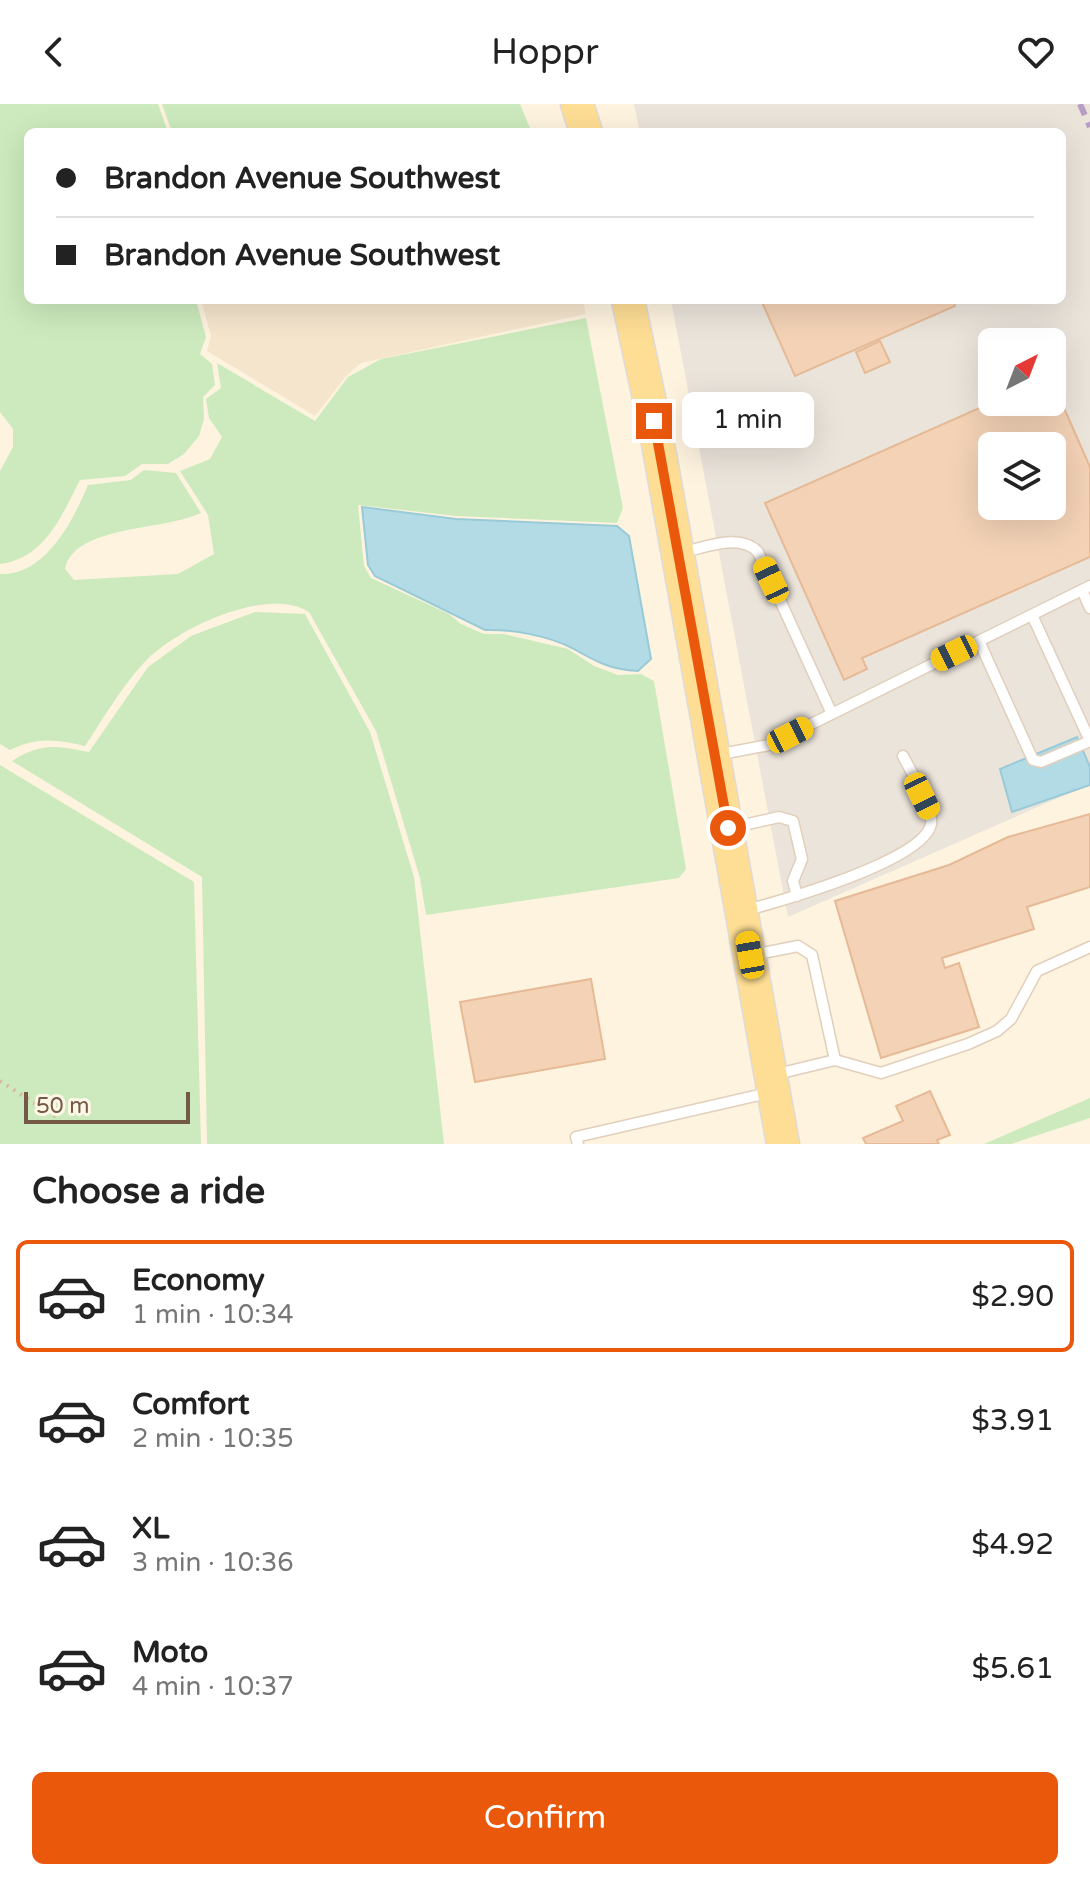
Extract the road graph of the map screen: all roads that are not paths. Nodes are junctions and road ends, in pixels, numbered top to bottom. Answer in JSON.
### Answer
{"nodes":[{"id":1,"x":577,"y":104,"type":"edge"},
{"id":2,"x":585,"y":128,"type":"edge"},
{"id":3,"x":629,"y":304,"type":"edge"},
{"id":4,"x":677,"y":553,"type":"junction"},
{"id":5,"x":1086,"y":588,"type":"edge"},
{"id":6,"x":1090,"y":608,"type":"edge"},
{"id":7,"x":1032,"y":615,"type":"junction"},
{"id":8,"x":979,"y":641,"type":"junction"},
{"id":9,"x":832,"y":714,"type":"junction"},
{"id":10,"x":1090,"y":741,"type":"edge"},
{"id":11,"x":714,"y":755,"type":"junction"},
{"id":12,"x":903,"y":756,"type":"dead end"},
{"id":13,"x":728,"y":828,"type":"junction"},
{"id":14,"x":797,"y":896,"type":"junction"},
{"id":15,"x":742,"y":912,"type":"junction"},
{"id":16,"x":1090,"y":947,"type":"edge"},
{"id":17,"x":750,"y":955,"type":"junction"},
{"id":18,"x":835,"y":1060,"type":"junction"},
{"id":19,"x":772,"y":1084,"type":"junction"},
{"id":20,"x":578,"y":1144,"type":"edge"},
{"id":21,"x":783,"y":1144,"type":"edge"}],
"edges":[{"from":1,"to":2,"type":"main road"},
{"from":3,"to":4,"type":"main road"},
{"from":4,"to":9,"type":"lane"},
{"from":4,"to":11,"type":"main road"},
{"from":5,"to":6,"type":"lane"},
{"from":5,"to":7,"type":"lane"},
{"from":7,"to":8,"type":"lane"},
{"from":7,"to":10,"type":"lane"},
{"from":8,"to":9,"type":"lane"},
{"from":8,"to":10,"type":"lane"},
{"from":9,"to":11,"type":"lane"},
{"from":11,"to":13,"type":"main road"},
{"from":12,"to":14,"type":"lane"},
{"from":13,"to":14,"type":"lane"},
{"from":13,"to":15,"type":"main road"},
{"from":14,"to":15,"type":"lane"},
{"from":15,"to":17,"type":"main road"},
{"from":16,"to":18,"type":"lane"},
{"from":17,"to":18,"type":"lane"},
{"from":17,"to":19,"type":"main road"},
{"from":18,"to":19,"type":"lane"},
{"from":19,"to":20,"type":"lane"},
{"from":19,"to":21,"type":"main road"}]}
